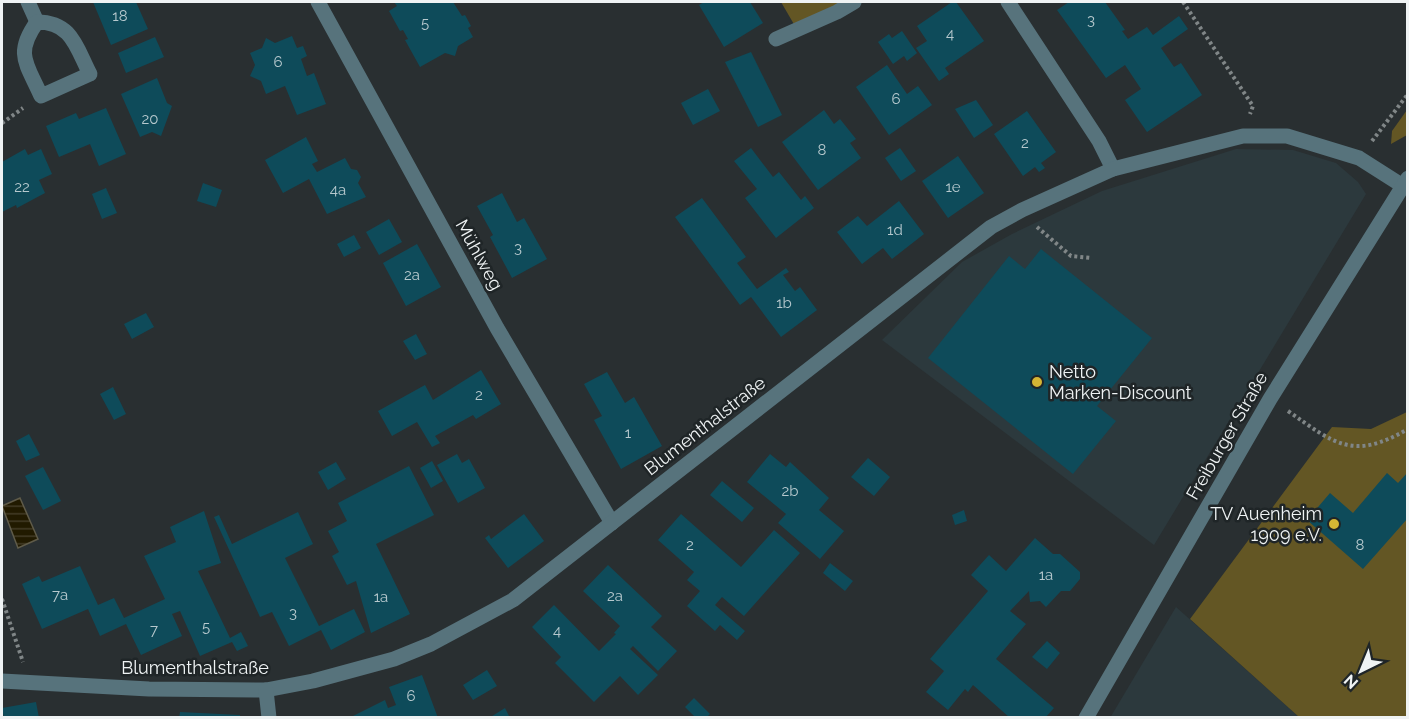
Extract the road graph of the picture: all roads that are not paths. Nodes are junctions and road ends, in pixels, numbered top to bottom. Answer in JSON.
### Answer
{"nodes":[{"id":1,"x":28,"y":2,"type":"edge"},
{"id":2,"x":318,"y":2,"type":"edge"},
{"id":3,"x":854,"y":2,"type":"edge"},
{"id":4,"x":1008,"y":2,"type":"edge"},
{"id":5,"x":38,"y":22,"type":"junction"},
{"id":6,"x":776,"y":39,"type":"dead end"},
{"id":7,"x":1113,"y":169,"type":"junction"},
{"id":8,"x":1405,"y":182,"type":"edge"},
{"id":9,"x":612,"y":523,"type":"junction"},
{"id":10,"x":2,"y":681,"type":"edge"},
{"id":11,"x":266,"y":690,"type":"junction"},
{"id":12,"x":269,"y":717,"type":"edge"},
{"id":13,"x":1086,"y":717,"type":"edge"}],
"edges":[{"from":1,"to":5,"type":"street"},
{"from":2,"to":9,"type":"street","name":"Mühlweg"},
{"from":3,"to":6,"type":"street"},
{"from":4,"to":7,"type":"street"},
{"from":5,"to":5,"type":"street"},
{"from":7,"to":8,"type":"street","name":"Blumenthalstraße"},
{"from":7,"to":9,"type":"street","name":"Blumenthalstraße"},
{"from":8,"to":13,"type":"street","name":"Freiburger Straße"},
{"from":9,"to":11,"type":"street","name":"Blumenthalstraße"},
{"from":10,"to":11,"type":"street","name":"Blumenthalstraße"},
{"from":11,"to":12,"type":"street"}]}
